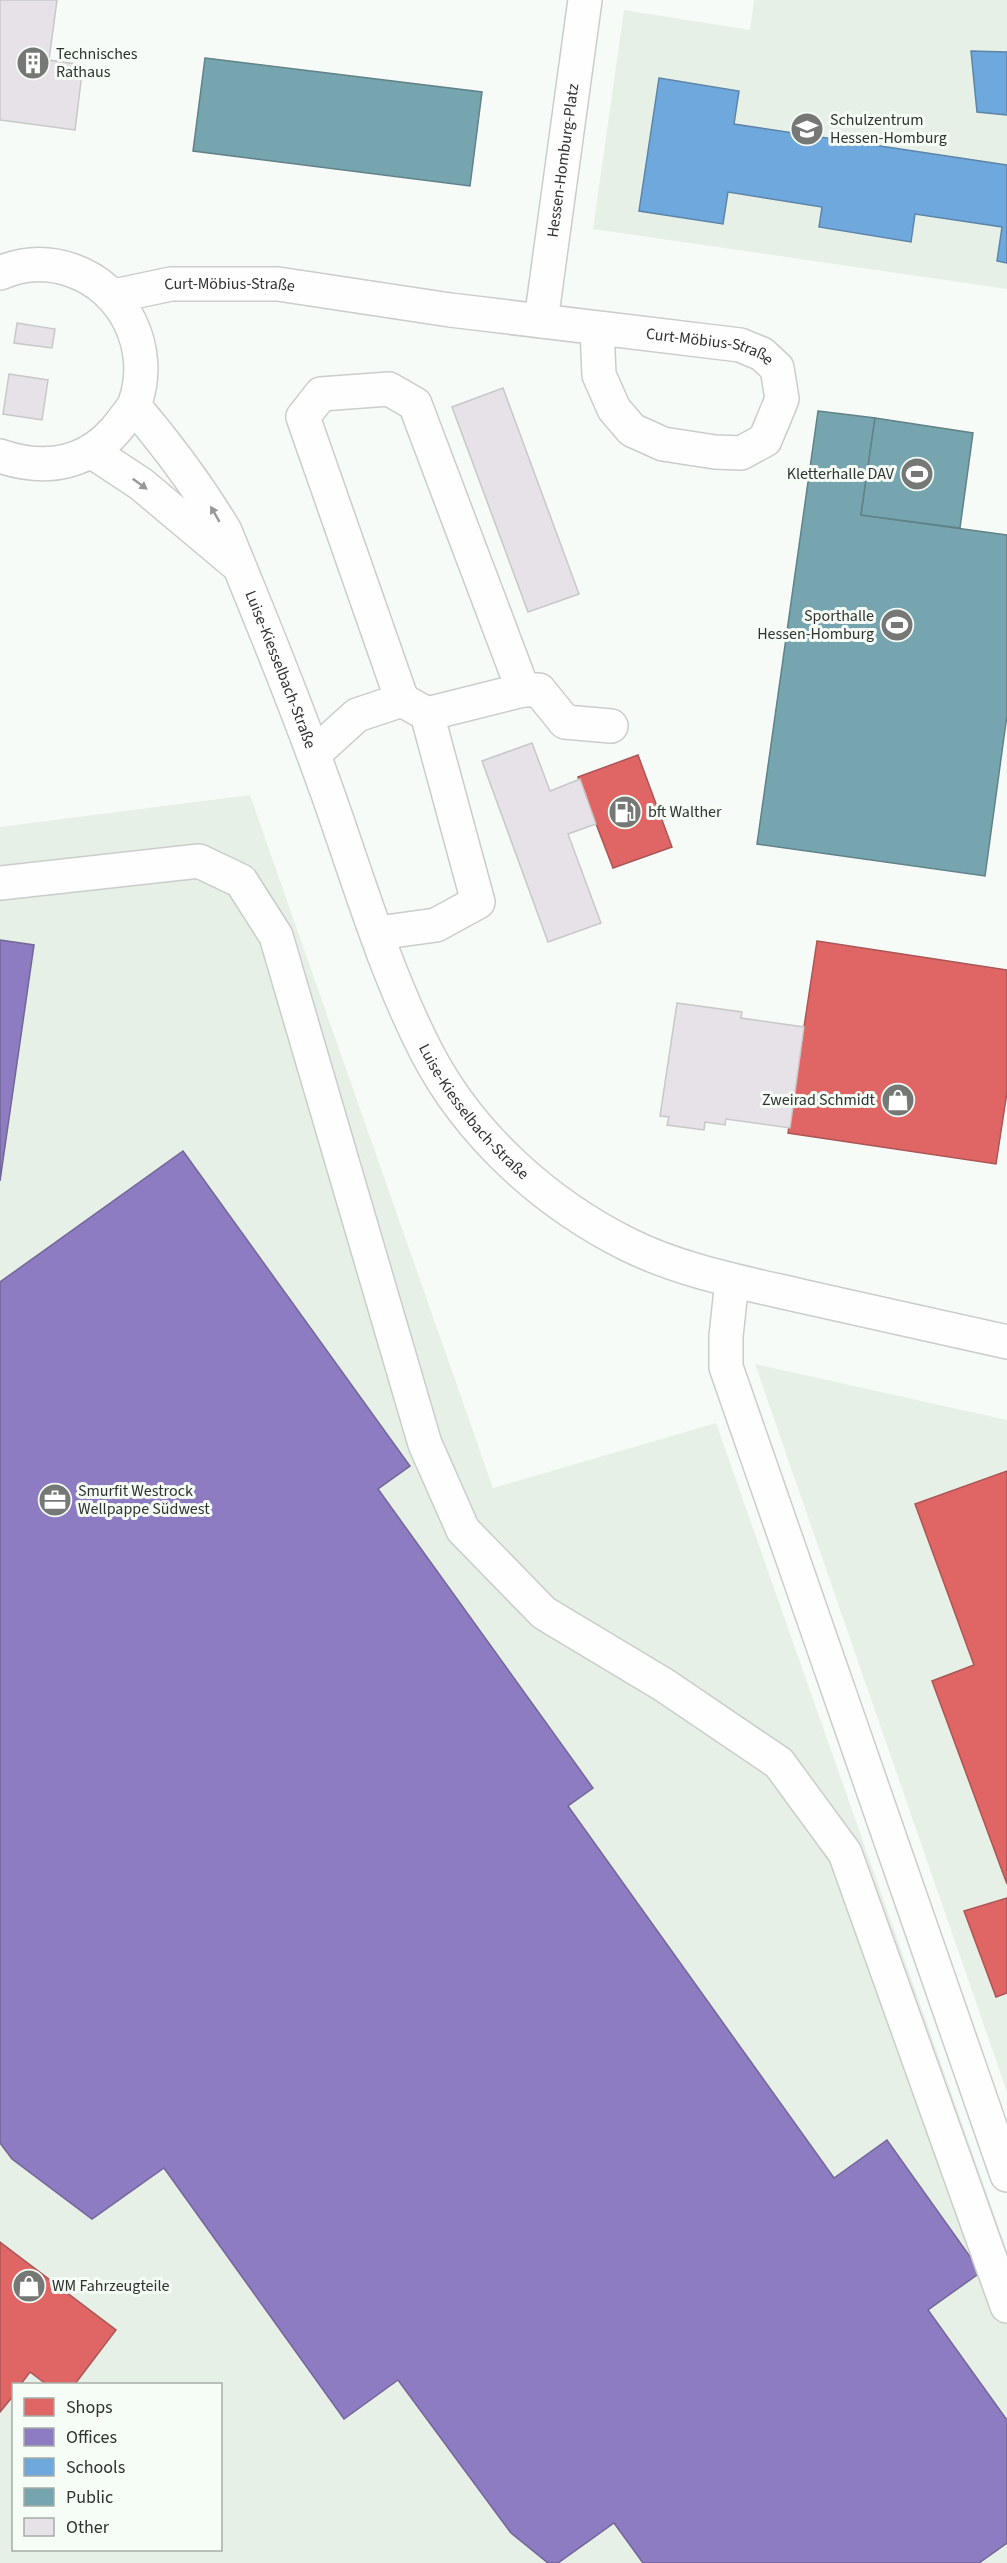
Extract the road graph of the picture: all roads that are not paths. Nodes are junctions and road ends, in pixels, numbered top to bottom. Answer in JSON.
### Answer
{"nodes":[{"id":1,"x":585,"y":0,"type":"edge"},
{"id":2,"x":0,"y":273,"type":"edge"},
{"id":3,"x":114,"y":296,"type":"junction"},
{"id":4,"x":541,"y":321,"type":"junction"},
{"id":5,"x":597,"y":328,"type":"junction"},
{"id":6,"x":134,"y":406,"type":"junction"},
{"id":7,"x":91,"y":451,"type":"junction"},
{"id":8,"x":0,"y":456,"type":"edge"},
{"id":9,"x":240,"y":567,"type":"junction"},
{"id":10,"x":523,"y":690,"type":"junction"},
{"id":11,"x":414,"y":707,"type":"junction"},
{"id":12,"x":611,"y":726,"type":"dead end"},
{"id":13,"x":314,"y":754,"type":"junction"},
{"id":14,"x":0,"y":883,"type":"edge"},
{"id":15,"x":378,"y":933,"type":"junction"},
{"id":16,"x":732,"y":1281,"type":"junction"},
{"id":17,"x":1007,"y":1342,"type":"edge"},
{"id":18,"x":1007,"y":2175,"type":"edge"},
{"id":19,"x":1007,"y":2306,"type":"edge"}],
"edges":[{"from":1,"to":4,"type":"street","name":"Hessen-Homburg-Platz"},
{"from":2,"to":3,"type":"street"},
{"from":3,"to":4,"type":"street","name":"Curt-Möbius-Straße"},
{"from":3,"to":6,"type":"street"},
{"from":4,"to":5,"type":"street","name":"Curt-Möbius-Straße"},
{"from":5,"to":5,"type":"street","name":"Curt-Möbius-Straße"},
{"from":6,"to":7,"type":"street"},
{"from":9,"to":6,"type":"street","name":"Luise-Kiesselbach-Straße","one_way":true},
{"from":7,"to":8,"type":"street"},
{"from":7,"to":9,"type":"street","name":"Luise-Kiesselbach-Straße","one_way":true},
{"from":9,"to":13,"type":"street","name":"Luise-Kiesselbach-Straße"},
{"from":10,"to":11,"type":"street"},
{"from":10,"to":11,"type":"street"},
{"from":10,"to":12,"type":"street"},
{"from":11,"to":13,"type":"street"},
{"from":11,"to":15,"type":"street"},
{"from":13,"to":15,"type":"street","name":"Luise-Kiesselbach-Straße"},
{"from":14,"to":19,"type":"street"},
{"from":15,"to":16,"type":"street","name":"Luise-Kiesselbach-Straße"},
{"from":16,"to":17,"type":"street","name":"Luise-Kiesselbach-Straße"},
{"from":16,"to":18,"type":"street"}]}
